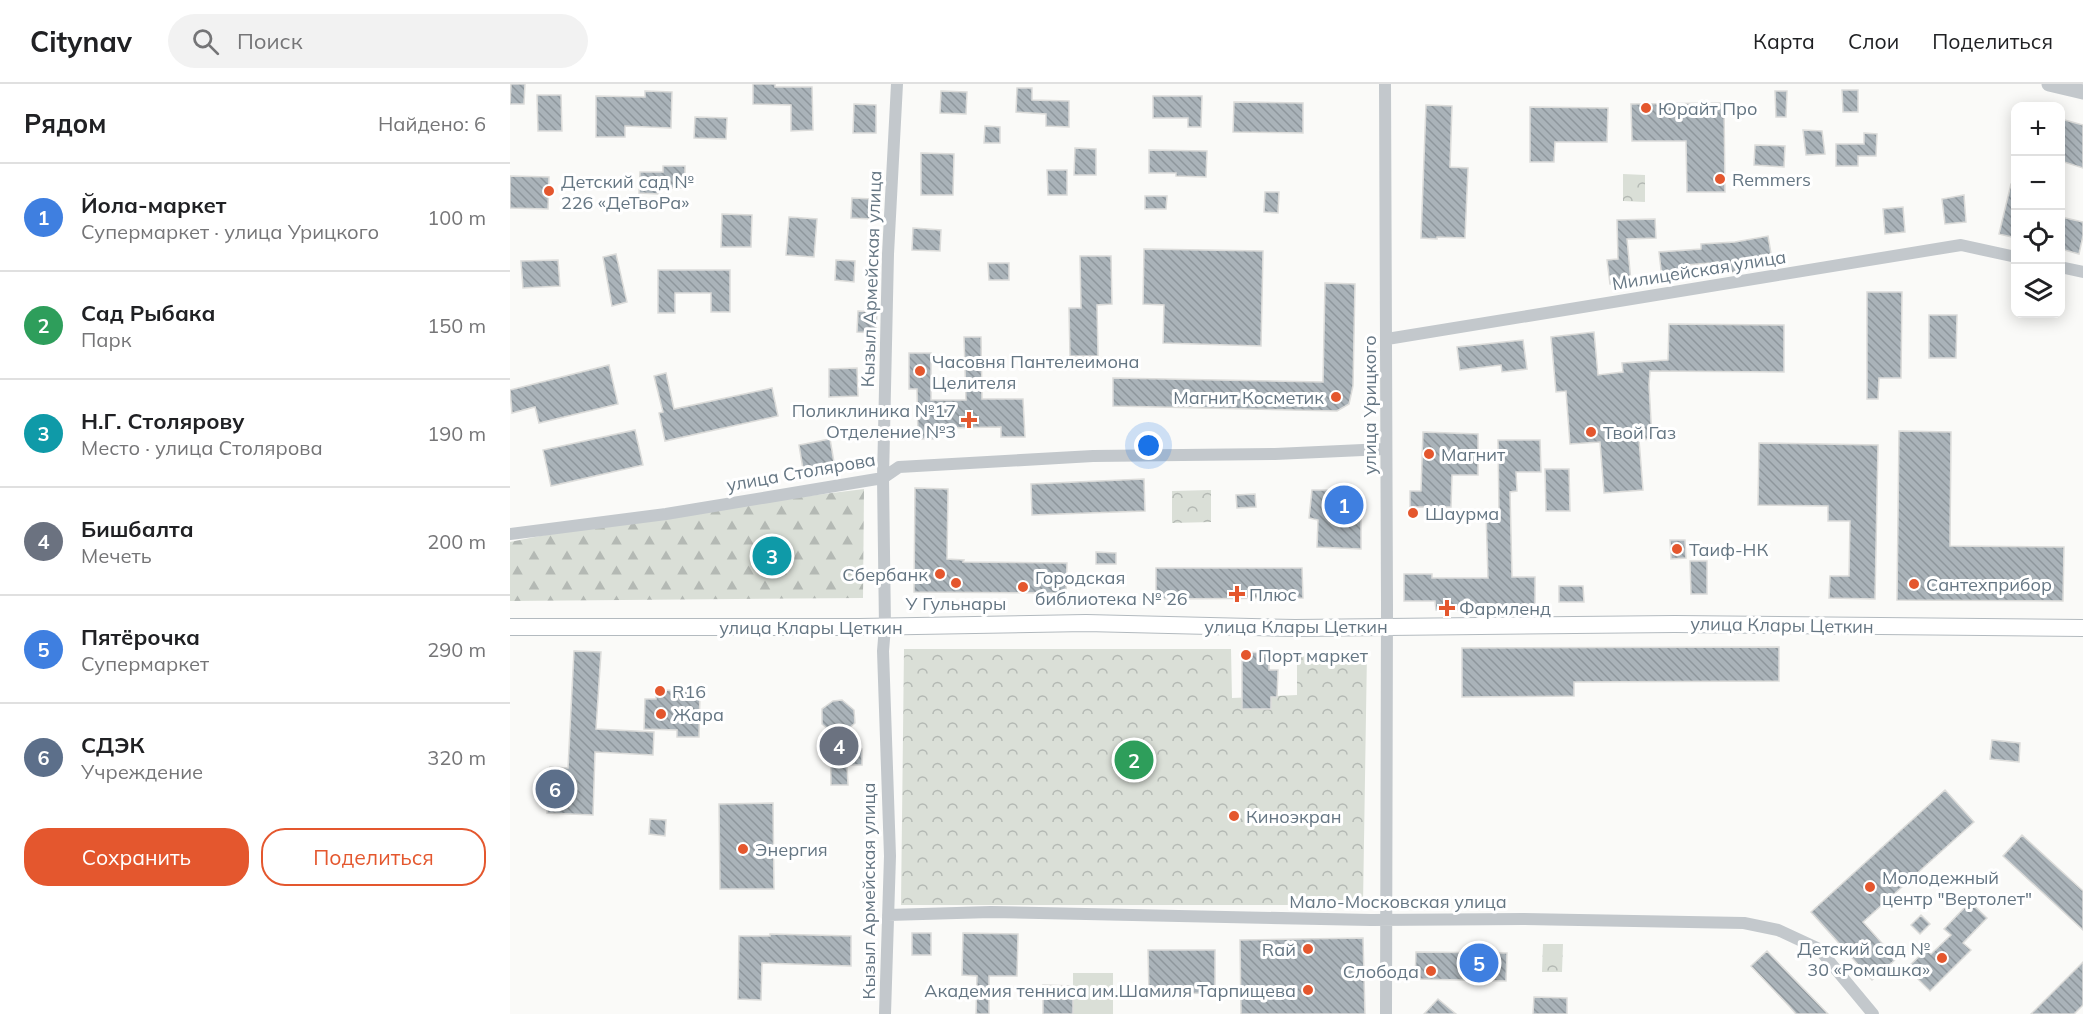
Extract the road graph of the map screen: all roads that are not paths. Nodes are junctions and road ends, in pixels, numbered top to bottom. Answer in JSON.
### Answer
{"nodes":[{"id":1,"x":897,"y":84,"type":"edge"},
{"id":2,"x":1385,"y":84,"type":"edge"},
{"id":3,"x":2049,"y":84,"type":"edge"},
{"id":4,"x":2083,"y":92,"type":"edge"},
{"id":5,"x":2011,"y":256,"type":"edge"},
{"id":6,"x":2065,"y":268,"type":"edge"},
{"id":7,"x":2083,"y":272,"type":"edge"},
{"id":8,"x":1387,"y":339,"type":"junction"},
{"id":9,"x":1386,"y":449,"type":"junction"},
{"id":10,"x":883,"y":478,"type":"junction"},
{"id":11,"x":510,"y":534,"type":"edge"},
{"id":12,"x":1387,"y":626,"type":"junction"},
{"id":13,"x":510,"y":627,"type":"edge"},
{"id":14,"x":885,"y":627,"type":"junction"},
{"id":15,"x":2083,"y":628,"type":"edge"},
{"id":16,"x":888,"y":915,"type":"junction"},
{"id":17,"x":1386,"y":919,"type":"junction"},
{"id":18,"x":885,"y":1014,"type":"edge"},
{"id":19,"x":1386,"y":1014,"type":"edge"},
{"id":20,"x":1873,"y":1014,"type":"edge"}],
"edges":[{"from":1,"to":10,"type":"street","name":"Кызыл Армейская улица"},
{"from":2,"to":8,"type":"street","name":"улица Урицкого"},
{"from":3,"to":4,"type":"street"},
{"from":5,"to":8,"type":"street","name":"Милицейская улица"},
{"from":6,"to":7,"type":"street"},
{"from":8,"to":9,"type":"street","name":"улица Урицкого"},
{"from":9,"to":10,"type":"street","name":"улица Столярова"},
{"from":9,"to":12,"type":"street","name":"улица Урицкого"},
{"from":10,"to":11,"type":"street","name":"улица Столярова"},
{"from":10,"to":14,"type":"street","name":"Кызыл Армейская улица"},
{"from":12,"to":14,"type":"main road","name":"улица Клары Цеткин"},
{"from":12,"to":15,"type":"main road","name":"улица Клары Цеткин"},
{"from":12,"to":17,"type":"street","name":"улица Урицкого"},
{"from":13,"to":14,"type":"main road","name":"улица Клары Цеткин"},
{"from":14,"to":16,"type":"street","name":"Кызыл Армейская улица"},
{"from":16,"to":17,"type":"street","name":"Мало-Московская улица"},
{"from":16,"to":18,"type":"street","name":"Кызыл Армейская улица"},
{"from":17,"to":19,"type":"street","name":"улица Урицкого"},
{"from":17,"to":20,"type":"street","name":"Мало-Московская улица"}]}
